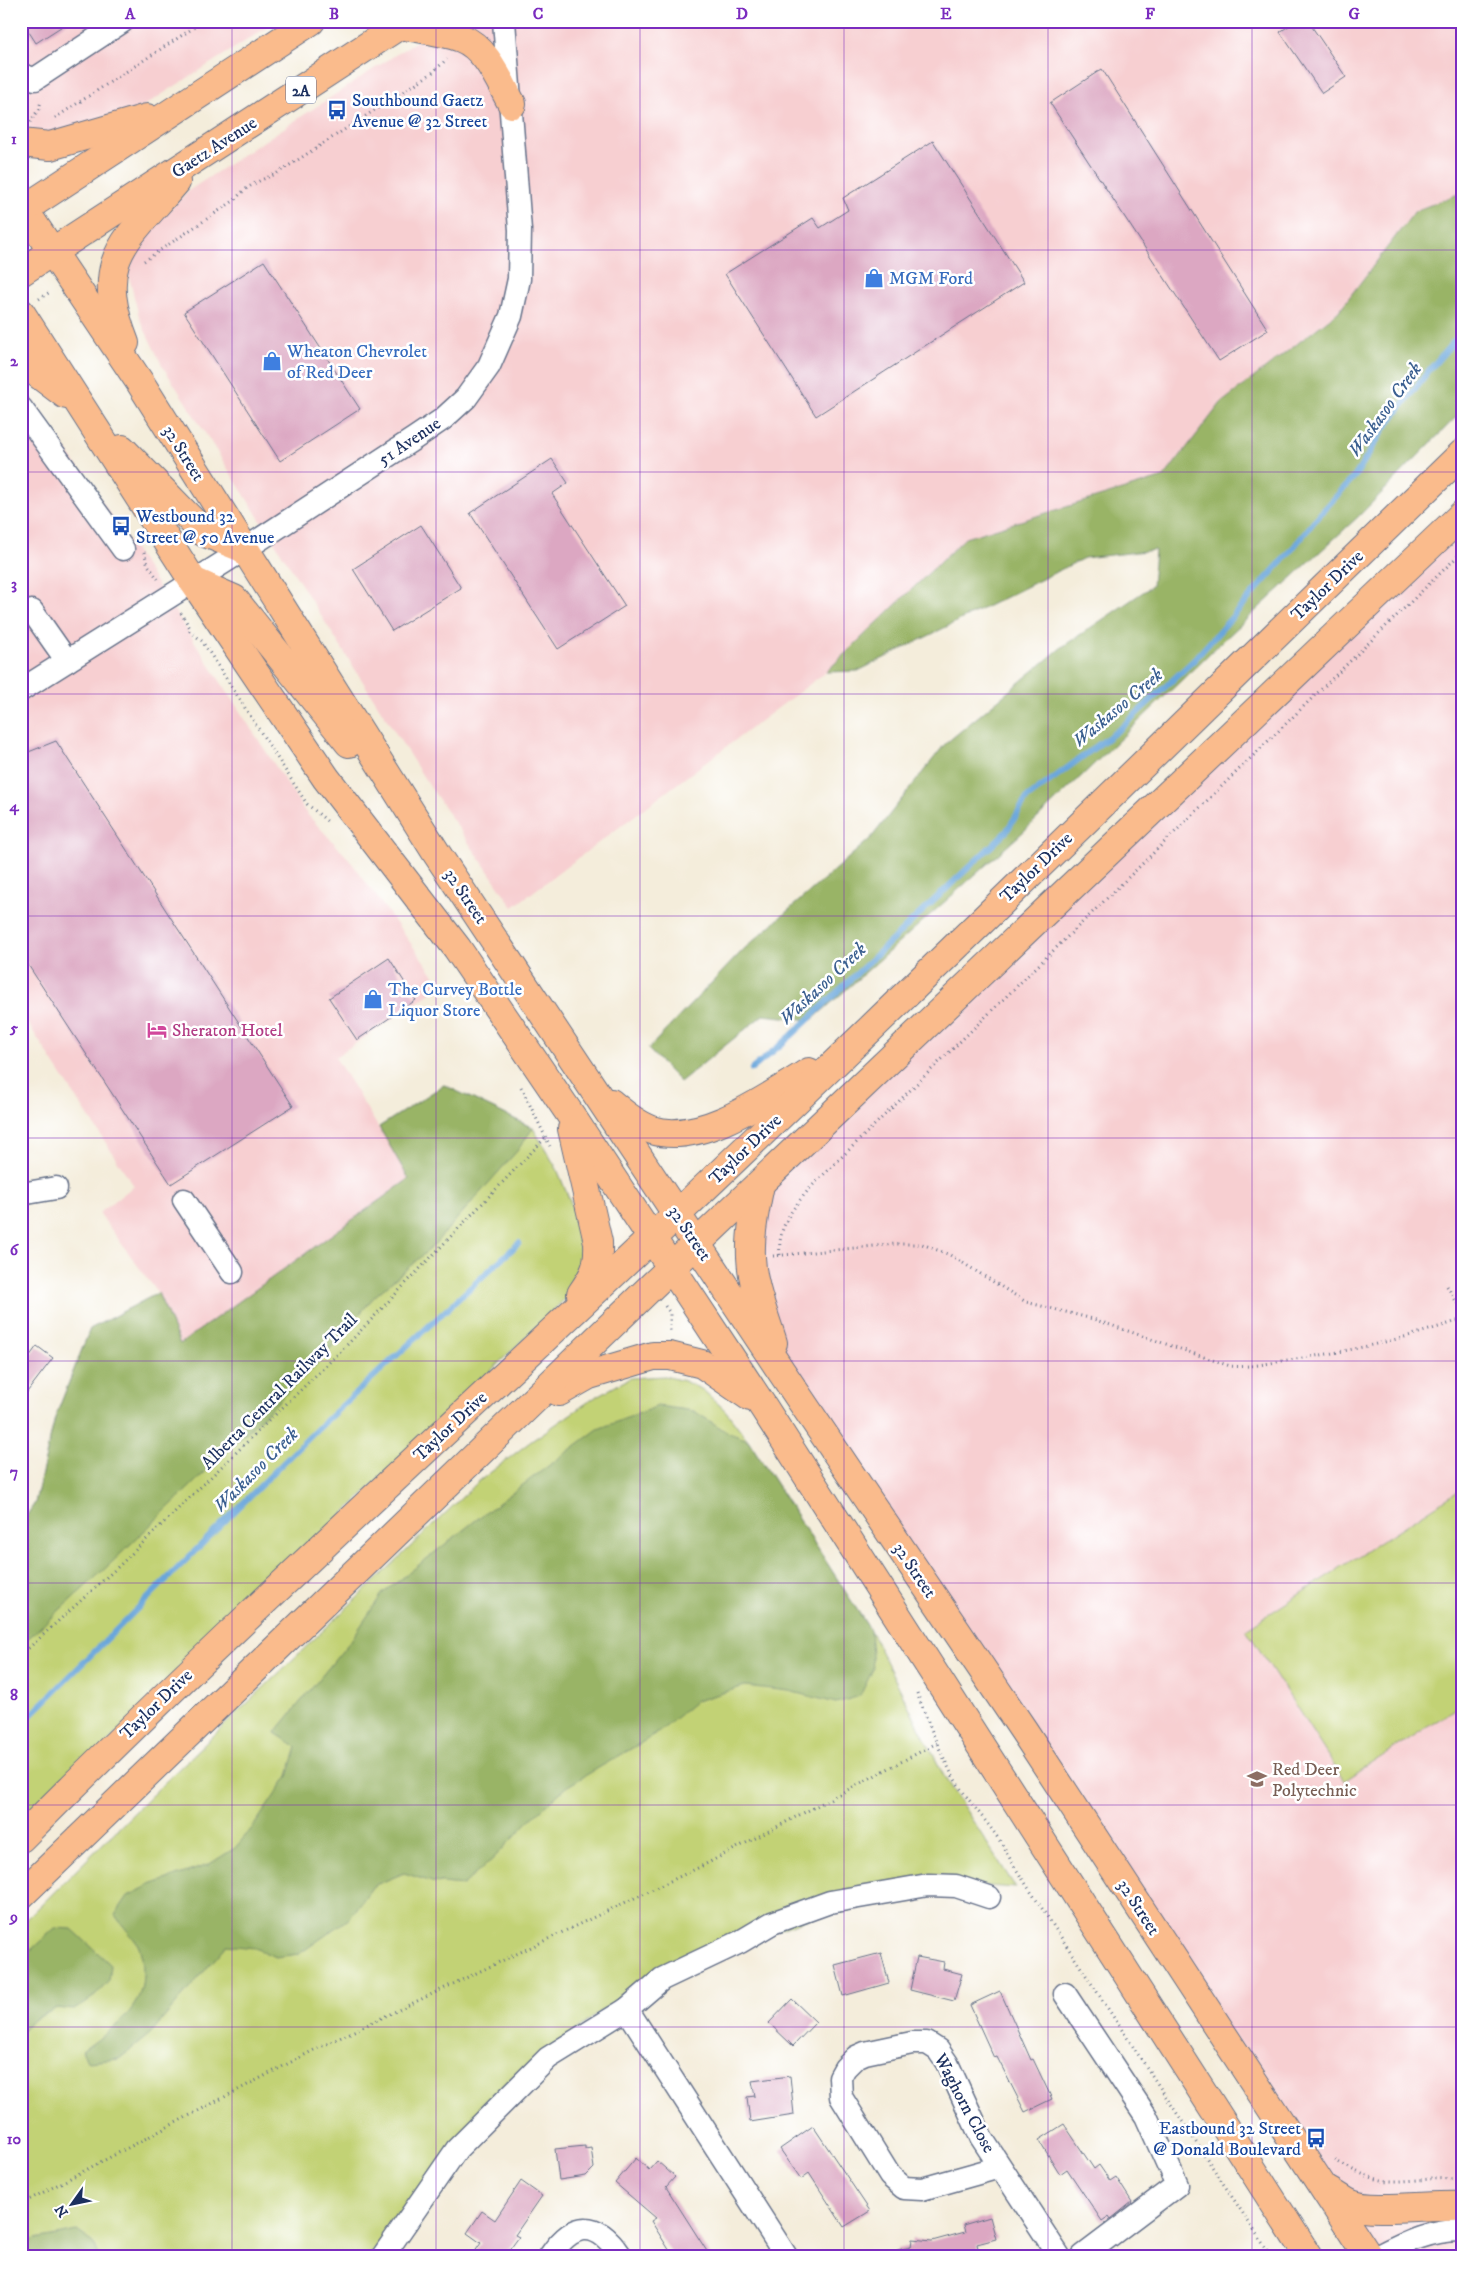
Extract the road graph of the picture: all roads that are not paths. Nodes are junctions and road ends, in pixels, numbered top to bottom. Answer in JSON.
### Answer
{"nodes":[{"id":1,"x":311,"y":21,"type":"edge"},
{"id":2,"x":504,"y":21,"type":"edge"},
{"id":3,"x":116,"y":23,"type":"edge"},
{"id":4,"x":403,"y":23,"type":"edge"},
{"id":5,"x":21,"y":75,"type":"edge"},
{"id":6,"x":512,"y":104,"type":"junction"},
{"id":7,"x":175,"y":110,"type":"junction"},
{"id":8,"x":25,"y":135,"type":"edge"},
{"id":9,"x":196,"y":158,"type":"junction"},
{"id":10,"x":22,"y":208,"type":"edge"},
{"id":11,"x":52,"y":252,"type":"junction"},
{"id":12,"x":21,"y":272,"type":"edge"},
{"id":13,"x":21,"y":313,"type":"edge"},
{"id":14,"x":21,"y":361,"type":"edge"},
{"id":15,"x":141,"y":384,"type":"junction"},
{"id":16,"x":80,"y":406,"type":"junction"},
{"id":17,"x":21,"y":408,"type":"edge"},
{"id":18,"x":1463,"y":453,"type":"edge"},
{"id":19,"x":1463,"y":514,"type":"edge"},
{"id":20,"x":123,"y":549,"type":"dead end"},
{"id":21,"x":245,"y":549,"type":"junction"},
{"id":22,"x":193,"y":581,"type":"junction"},
{"id":23,"x":32,"y":611,"type":"dead end"},
{"id":24,"x":67,"y":661,"type":"junction"},
{"id":25,"x":21,"y":690,"type":"edge"},
{"id":26,"x":437,"y":854,"type":"junction"},
{"id":27,"x":855,"y":1043,"type":"junction"},
{"id":28,"x":596,"y":1091,"type":"junction"},
{"id":29,"x":568,"y":1111,"type":"junction"},
{"id":30,"x":760,"y":1185,"type":"junction"},
{"id":31,"x":56,"y":1188,"type":"dead end"},
{"id":32,"x":21,"y":1194,"type":"edge"},
{"id":33,"x":184,"y":1200,"type":"dead end"},
{"id":34,"x":677,"y":1214,"type":"junction"},
{"id":35,"x":651,"y":1238,"type":"junction"},
{"id":36,"x":697,"y":1244,"type":"junction"},
{"id":37,"x":672,"y":1268,"type":"junction"},
{"id":38,"x":232,"y":1272,"type":"dead end"},
{"id":39,"x":562,"y":1323,"type":"junction"},
{"id":40,"x":781,"y":1371,"type":"junction"},
{"id":41,"x":764,"y":1408,"type":"junction"},
{"id":42,"x":525,"y":1411,"type":"junction"},
{"id":43,"x":21,"y":1838,"type":"edge"},
{"id":44,"x":21,"y":1895,"type":"edge"},
{"id":45,"x":989,"y":1897,"type":"dead end"},
{"id":46,"x":1065,"y":1994,"type":"dead end"},
{"id":47,"x":628,"y":2009,"type":"junction"},
{"id":48,"x":1000,"y":2167,"type":"junction"},
{"id":49,"x":1323,"y":2188,"type":"junction"},
{"id":50,"x":1463,"y":2206,"type":"edge"},
{"id":51,"x":1463,"y":2230,"type":"edge"},
{"id":52,"x":382,"y":2256,"type":"edge"},
{"id":53,"x":550,"y":2256,"type":"edge"},
{"id":54,"x":621,"y":2256,"type":"edge"},
{"id":55,"x":786,"y":2256,"type":"edge"},
{"id":56,"x":1059,"y":2256,"type":"edge"},
{"id":57,"x":1083,"y":2256,"type":"edge"},
{"id":58,"x":1308,"y":2256,"type":"edge"},
{"id":59,"x":1368,"y":2256,"type":"edge"},
{"id":60,"x":1378,"y":2256,"type":"edge"}],
"edges":[{"from":1,"to":7,"type":"main road"},
{"from":2,"to":6,"type":"street","name":"51 Avenue"},
{"from":3,"to":5,"type":"street"},
{"from":4,"to":6,"type":"main road"},
{"from":4,"to":9,"type":"main road","name":"Gaetz Avenue","number":"2A"},
{"from":6,"to":21,"type":"street","name":"51 Avenue"},
{"from":7,"to":8,"type":"main road"},
{"from":7,"to":10,"type":"main road"},
{"from":9,"to":11,"type":"main road","name":"Gaetz Avenue","number":"2A"},
{"from":9,"to":15,"type":"main road"},
{"from":10,"to":11,"type":"main road","name":"32 Street"},
{"from":11,"to":12,"type":"main road","name":"Gaetz Avenue","number":"2A"},
{"from":11,"to":15,"type":"main road","name":"32 Street"},
{"from":13,"to":16,"type":"main road","name":"32 Street"},
{"from":14,"to":16,"type":"main road"},
{"from":15,"to":21,"type":"main road","name":"32 Street"},
{"from":16,"to":21,"type":"main road"},
{"from":16,"to":22,"type":"main road","name":"32 Street"},
{"from":17,"to":20,"type":"street"},
{"from":18,"to":27,"type":"main road","name":"Taylor Drive"},
{"from":19,"to":30,"type":"main road","name":"Taylor Drive"},
{"from":21,"to":22,"type":"street","name":"51 Avenue"},
{"from":21,"to":26,"type":"main road","name":"32 Street"},
{"from":22,"to":24,"type":"street","name":"51 Avenue"},
{"from":22,"to":26,"type":"main road"},
{"from":22,"to":29,"type":"main road","name":"32 Street"},
{"from":23,"to":24,"type":"street"},
{"from":24,"to":25,"type":"street","name":"51 Avenue"},
{"from":26,"to":28,"type":"main road","name":"32 Street"},
{"from":27,"to":28,"type":"main road"},
{"from":27,"to":34,"type":"main road","name":"Taylor Drive"},
{"from":28,"to":34,"type":"main road","name":"32 Street"},
{"from":29,"to":35,"type":"main road","name":"32 Street"},
{"from":29,"to":39,"type":"main road"},
{"from":30,"to":36,"type":"main road","name":"Taylor Drive"},
{"from":30,"to":40,"type":"main road"},
{"from":31,"to":32,"type":"street"},
{"from":33,"to":38,"type":"street"},
{"from":34,"to":35,"type":"main road","name":"Taylor Drive"},
{"from":34,"to":36,"type":"main road","name":"32 Street"},
{"from":35,"to":37,"type":"main road","name":"32 Street"},
{"from":35,"to":39,"type":"main road","name":"Taylor Drive"},
{"from":36,"to":37,"type":"main road","name":"Taylor Drive"},
{"from":36,"to":40,"type":"main road","name":"32 Street"},
{"from":37,"to":41,"type":"main road","name":"32 Street"},
{"from":37,"to":42,"type":"main road","name":"Taylor Drive"},
{"from":39,"to":43,"type":"main road","name":"Taylor Drive"},
{"from":40,"to":49,"type":"main road","name":"32 Street"},
{"from":41,"to":42,"type":"main road"},
{"from":41,"to":58,"type":"main road","name":"32 Street"},
{"from":42,"to":44,"type":"main road","name":"Taylor Drive"},
{"from":45,"to":47,"type":"street"},
{"from":46,"to":57,"type":"street"},
{"from":47,"to":52,"type":"street"},
{"from":47,"to":55,"type":"street"},
{"from":48,"to":48,"type":"street","name":"Waghorn Close"},
{"from":48,"to":56,"type":"street","name":"Waghorn Close"},
{"from":49,"to":50,"type":"main road"},
{"from":49,"to":59,"type":"main road","name":"32 Street"},
{"from":51,"to":60,"type":"street"},
{"from":53,"to":54,"type":"street"}]}
